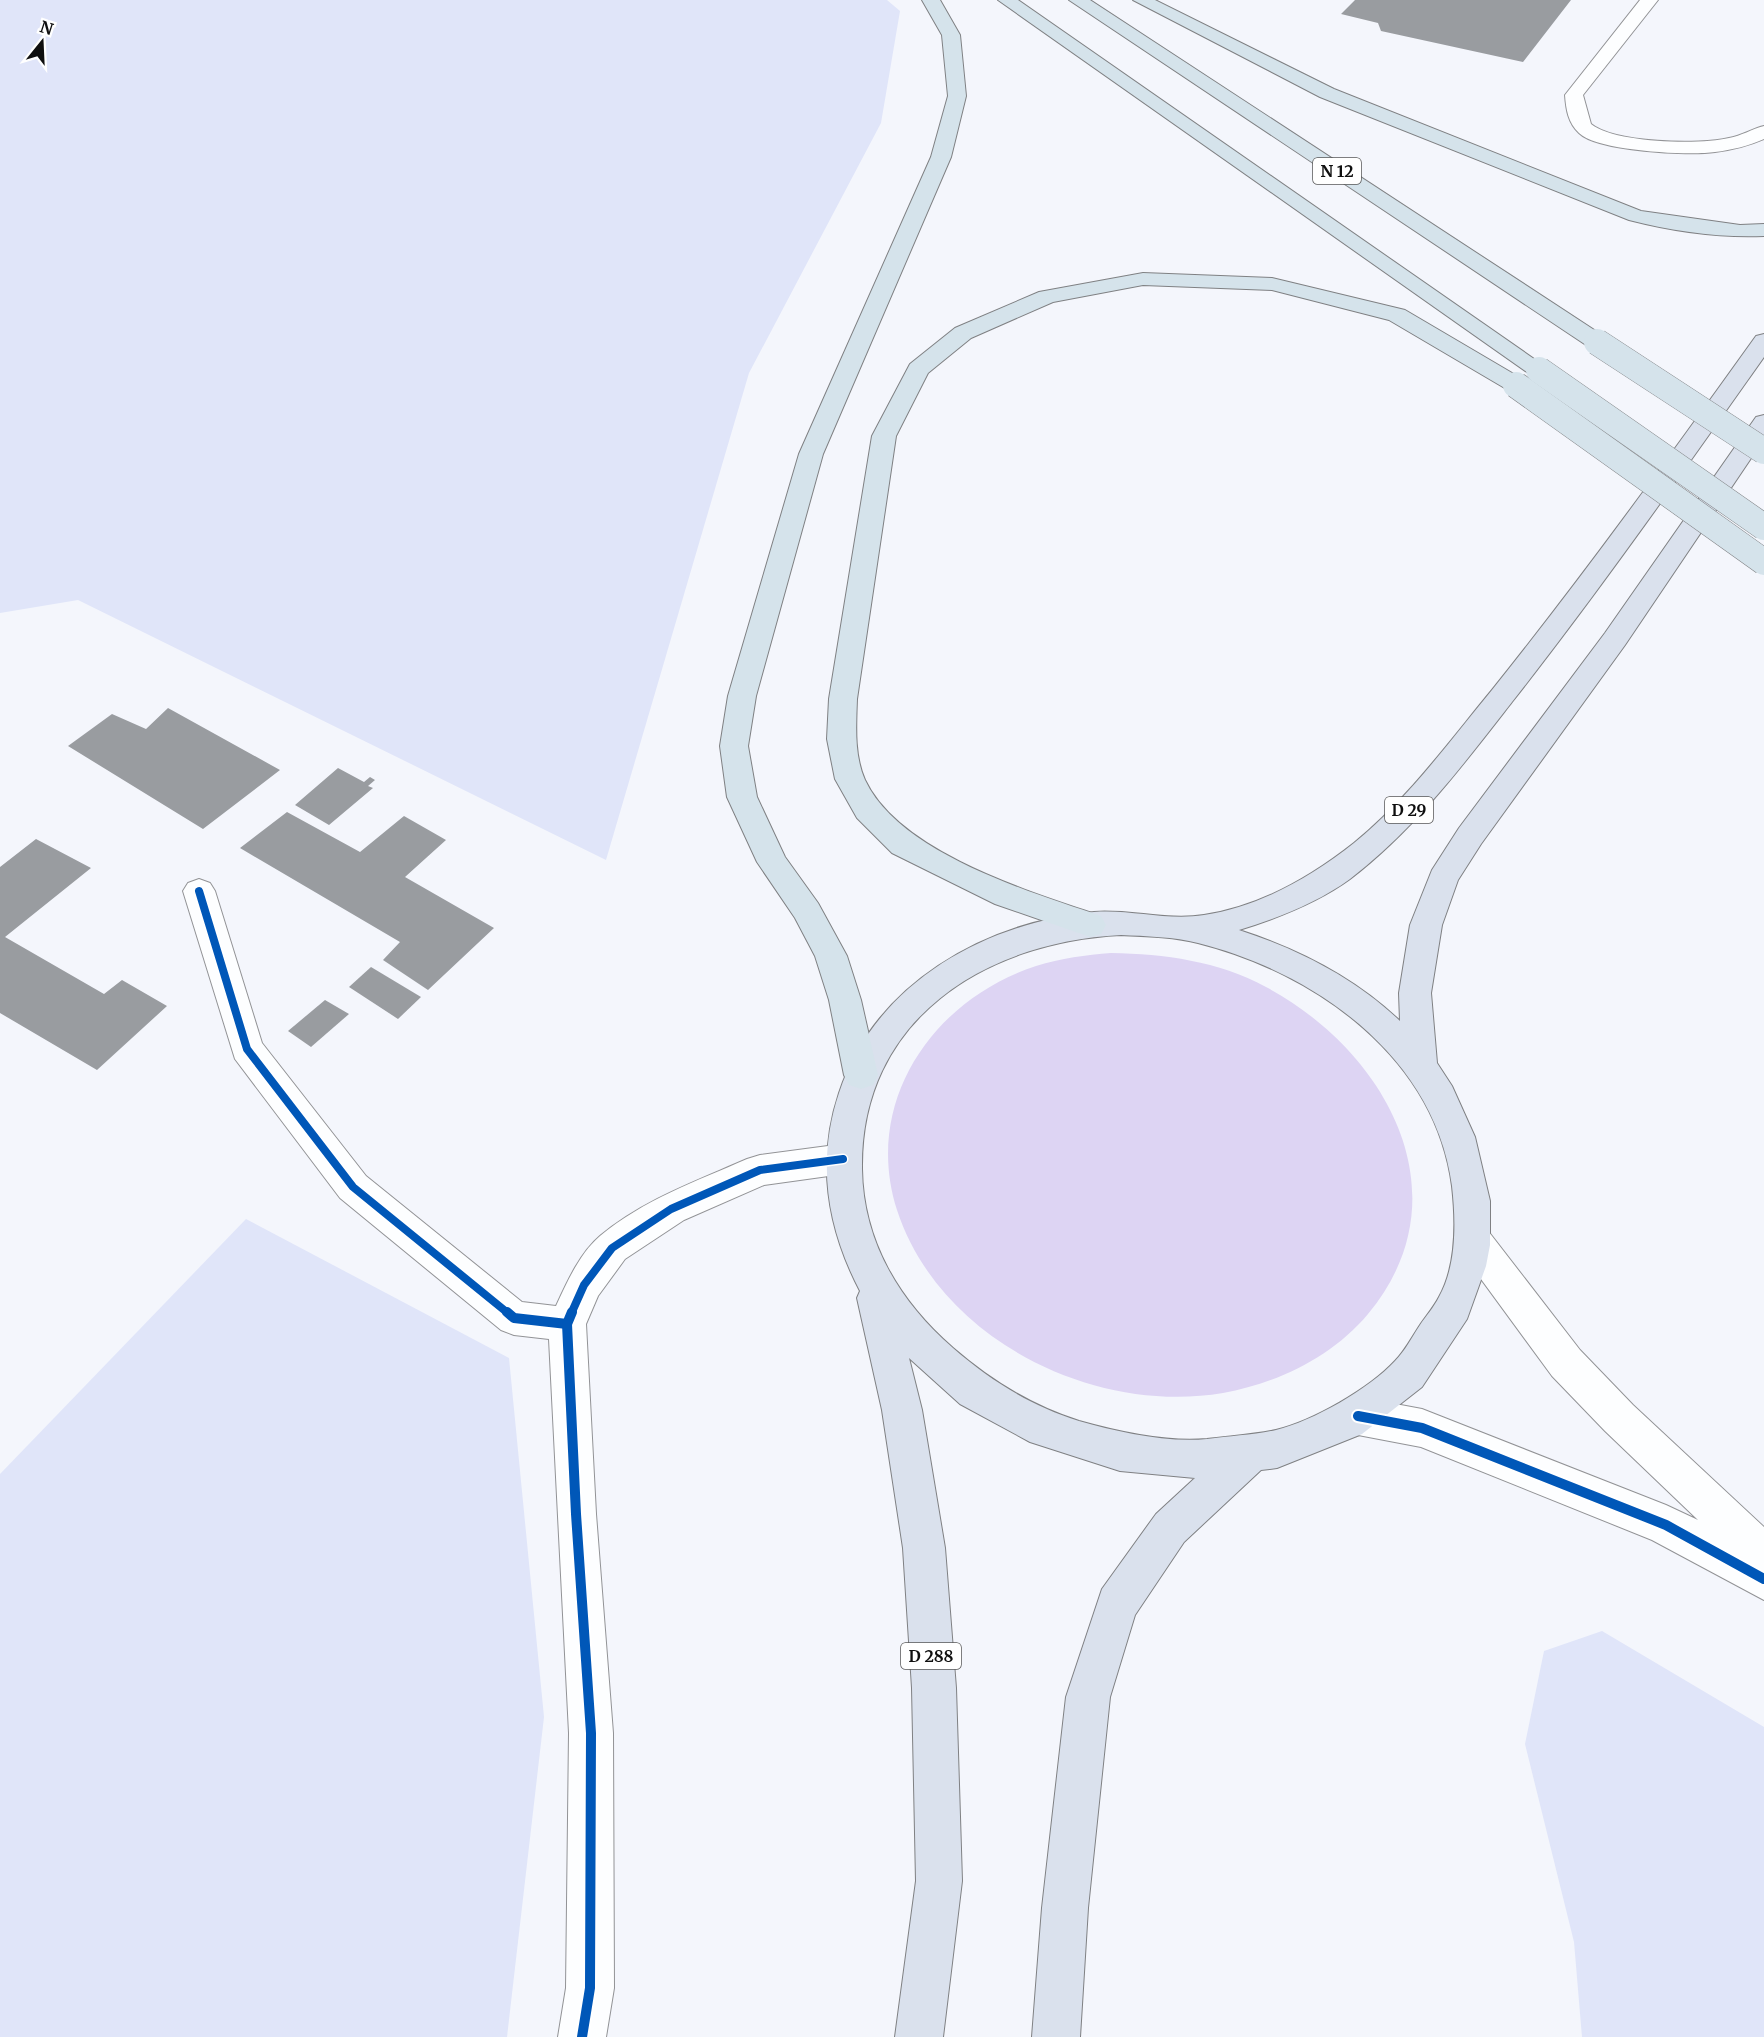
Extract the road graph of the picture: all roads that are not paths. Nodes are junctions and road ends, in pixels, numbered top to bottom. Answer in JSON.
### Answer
{"nodes":[{"id":1,"x":931,"y":0,"type":"edge"},
{"id":2,"x":1007,"y":0,"type":"edge"},
{"id":3,"x":1078,"y":0,"type":"edge"},
{"id":4,"x":1142,"y":0,"type":"edge"},
{"id":5,"x":1649,"y":0,"type":"edge"},
{"id":6,"x":1764,"y":132,"type":"edge"},
{"id":7,"x":1764,"y":230,"type":"edge"},
{"id":8,"x":1764,"y":341,"type":"edge"},
{"id":9,"x":1764,"y":422,"type":"edge"},
{"id":10,"x":1764,"y":451,"type":"edge"},
{"id":11,"x":1764,"y":527,"type":"edge"},
{"id":12,"x":1764,"y":562,"type":"edge"},
{"id":13,"x":199,"y":891,"type":"dead end"},
{"id":14,"x":1090,"y":925,"type":"junction"},
{"id":15,"x":1196,"y":930,"type":"junction"},
{"id":16,"x":1420,"y":1067,"type":"junction"},
{"id":17,"x":861,"y":1075,"type":"junction"},
{"id":18,"x":843,"y":1159,"type":"junction"},
{"id":19,"x":1472,"y":1238,"type":"junction"},
{"id":20,"x":872,"y":1278,"type":"junction"},
{"id":21,"x":567,"y":1324,"type":"junction"},
{"id":22,"x":1358,"y":1416,"type":"junction"},
{"id":23,"x":1249,"y":1455,"type":"junction"},
{"id":24,"x":1764,"y":1555,"type":"edge"},
{"id":25,"x":1764,"y":1579,"type":"edge"},
{"id":26,"x":582,"y":2037,"type":"edge"},
{"id":27,"x":920,"y":2037,"type":"edge"},
{"id":28,"x":1056,"y":2037,"type":"edge"}],
"edges":[{"from":1,"to":17,"type":"highway"},
{"from":2,"to":11,"type":"highway","number":"N 12","bridge":true},
{"from":3,"to":10,"type":"highway","number":"N 12","bridge":true},
{"from":4,"to":7,"type":"highway"},
{"from":5,"to":6,"type":"street"},
{"from":8,"to":15,"type":"main road","number":"D 29"},
{"from":9,"to":16,"type":"main road"},
{"from":12,"to":14,"type":"highway","bridge":true},
{"from":13,"to":21,"type":"street"},
{"from":14,"to":15,"type":"main road"},
{"from":14,"to":17,"type":"main road"},
{"from":15,"to":16,"type":"main road"},
{"from":16,"to":19,"type":"main road"},
{"from":17,"to":18,"type":"main road"},
{"from":18,"to":20,"type":"main road"},
{"from":18,"to":21,"type":"street"},
{"from":19,"to":22,"type":"main road"},
{"from":19,"to":24,"type":"street"},
{"from":20,"to":23,"type":"main road"},
{"from":20,"to":27,"type":"main road","number":"D 288"},
{"from":21,"to":26,"type":"street"},
{"from":22,"to":23,"type":"main road"},
{"from":22,"to":25,"type":"street"},
{"from":23,"to":28,"type":"main road"}]}
